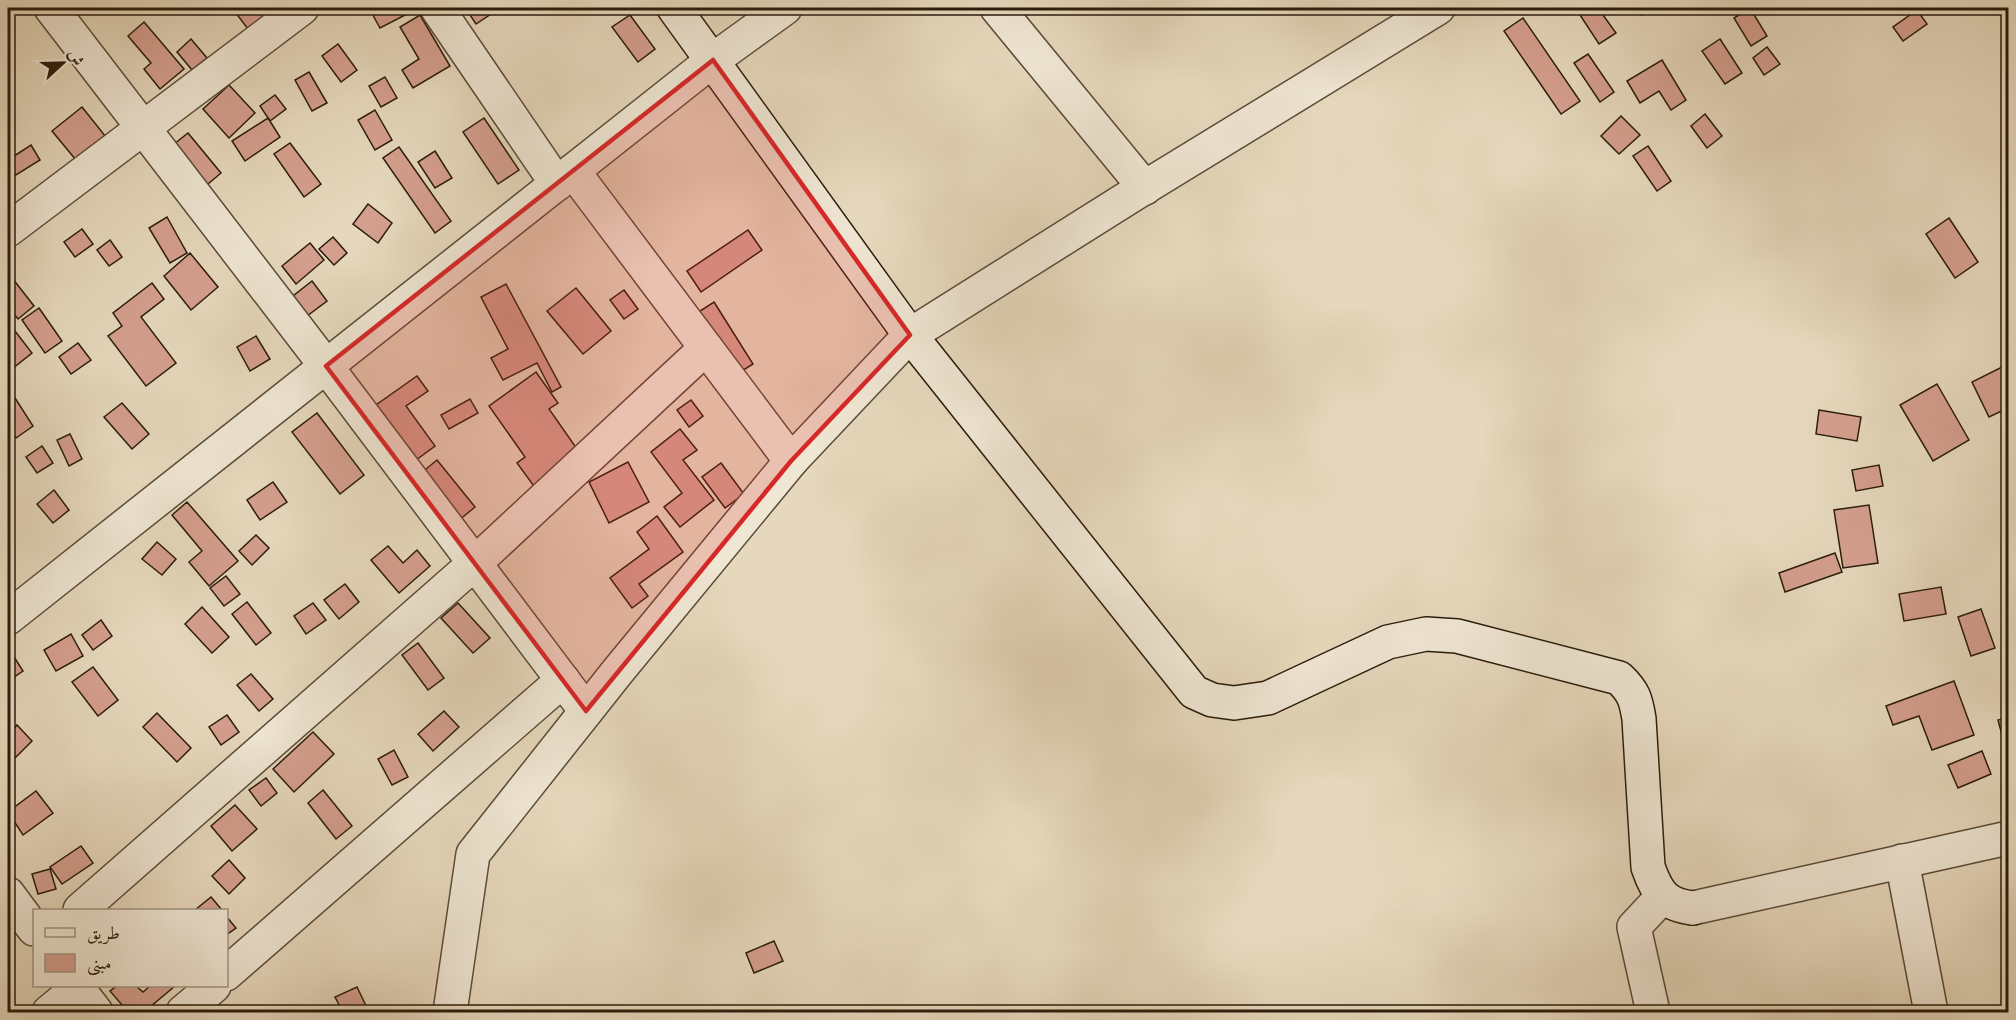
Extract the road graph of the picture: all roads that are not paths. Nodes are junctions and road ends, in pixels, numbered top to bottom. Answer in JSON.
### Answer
{"nodes":[{"id":1,"x":51,"y":8,"type":"edge"},
{"id":2,"x":302,"y":8,"type":"edge"},
{"id":3,"x":437,"y":8,"type":"edge"},
{"id":4,"x":674,"y":8,"type":"edge"},
{"id":5,"x":785,"y":8,"type":"edge"},
{"id":6,"x":996,"y":8,"type":"edge"},
{"id":7,"x":1427,"y":10,"type":"edge"},
{"id":8,"x":713,"y":60,"type":"junction"},
{"id":9,"x":142,"y":128,"type":"junction"},
{"id":10,"x":565,"y":177,"type":"junction"},
{"id":11,"x":1144,"y":188,"type":"junction"},
{"id":12,"x":8,"y":230,"type":"edge"},
{"id":13,"x":910,"y":335,"type":"junction"},
{"id":14,"x":706,"y":348,"type":"junction"},
{"id":15,"x":326,"y":366,"type":"junction"},
{"id":16,"x":791,"y":461,"type":"junction"},
{"id":17,"x":475,"y":563,"type":"junction"},
{"id":18,"x":8,"y":618,"type":"edge"},
{"id":19,"x":563,"y":680,"type":"junction"},
{"id":20,"x":586,"y":711,"type":"junction"},
{"id":21,"x":2008,"y":838,"type":"edge"},
{"id":22,"x":1902,"y":861,"type":"junction"},
{"id":23,"x":8,"y":894,"type":"edge"},
{"id":24,"x":1663,"y":896,"type":"junction"},
{"id":25,"x":81,"y":909,"type":"edge"},
{"id":26,"x":33,"y":928,"type":"edge"},
{"id":27,"x":228,"y":972,"type":"edge"},
{"id":28,"x":213,"y":987,"type":"edge"},
{"id":29,"x":84,"y":995,"type":"edge"},
{"id":30,"x":49,"y":1012,"type":"edge"},
{"id":31,"x":183,"y":1012,"type":"edge"},
{"id":32,"x":450,"y":1012,"type":"edge"},
{"id":33,"x":1653,"y":1012,"type":"edge"},
{"id":34,"x":1931,"y":1012,"type":"edge"}],
"edges":[{"from":1,"to":9,"type":"street"},
{"from":2,"to":9,"type":"street"},
{"from":3,"to":10,"type":"street"},
{"from":4,"to":8,"type":"street"},
{"from":5,"to":8,"type":"street"},
{"from":6,"to":11,"type":"street"},
{"from":7,"to":11,"type":"street"},
{"from":8,"to":10,"type":"street"},
{"from":8,"to":13,"type":"street"},
{"from":9,"to":12,"type":"street"},
{"from":9,"to":15,"type":"street"},
{"from":10,"to":14,"type":"street"},
{"from":10,"to":15,"type":"street"},
{"from":11,"to":13,"type":"street"},
{"from":13,"to":16,"type":"street"},
{"from":13,"to":24,"type":"street"},
{"from":14,"to":16,"type":"street"},
{"from":14,"to":17,"type":"street"},
{"from":15,"to":17,"type":"street"},
{"from":15,"to":18,"type":"street"},
{"from":16,"to":20,"type":"street"},
{"from":17,"to":19,"type":"street"},
{"from":17,"to":25,"type":"street"},
{"from":19,"to":20,"type":"street"},
{"from":19,"to":27,"type":"street"},
{"from":20,"to":32,"type":"street"},
{"from":21,"to":22,"type":"street"},
{"from":22,"to":24,"type":"street"},
{"from":22,"to":34,"type":"street"},
{"from":23,"to":26,"type":"street"},
{"from":24,"to":33,"type":"street"},
{"from":28,"to":31,"type":"street"},
{"from":29,"to":30,"type":"street"}]}
